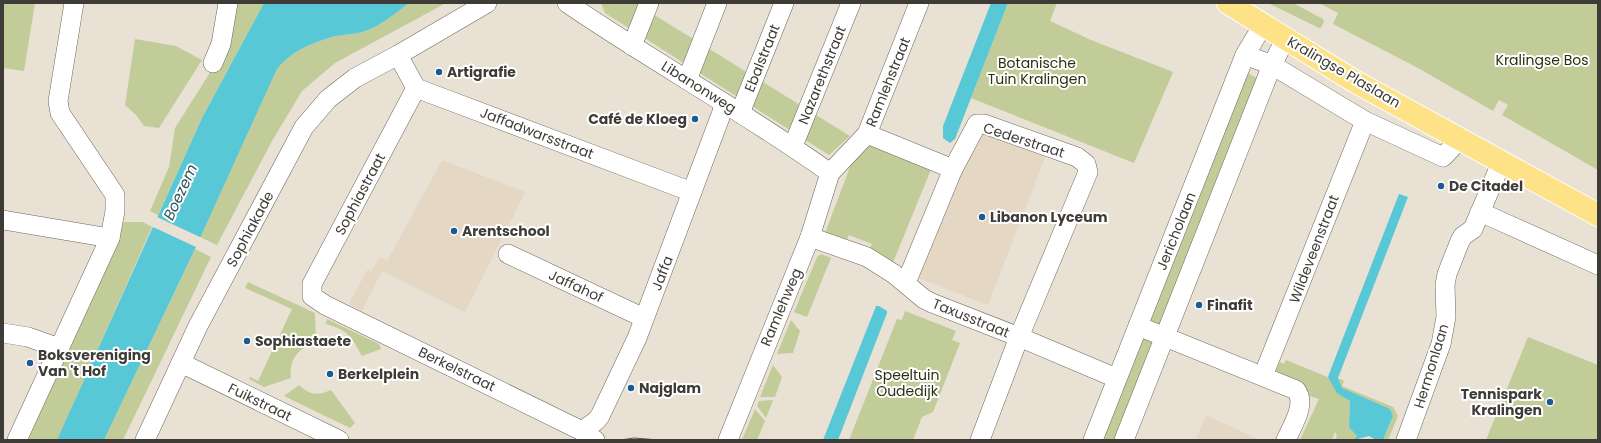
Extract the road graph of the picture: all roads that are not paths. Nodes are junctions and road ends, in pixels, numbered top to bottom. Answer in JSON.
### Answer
{"nodes":[{"id":1,"x":74,"y":3,"type":"edge"},
{"id":2,"x":228,"y":3,"type":"edge"},
{"id":3,"x":487,"y":3,"type":"edge"},
{"id":4,"x":650,"y":3,"type":"edge"},
{"id":5,"x":717,"y":3,"type":"edge"},
{"id":6,"x":784,"y":3,"type":"edge"},
{"id":7,"x":851,"y":3,"type":"edge"},
{"id":8,"x":919,"y":3,"type":"edge"},
{"id":9,"x":1228,"y":3,"type":"edge"},
{"id":10,"x":575,"y":6,"type":"edge"},
{"id":11,"x":1263,"y":24,"type":"junction"},
{"id":12,"x":1286,"y":38,"type":"junction"},
{"id":13,"x":632,"y":46,"type":"junction"},
{"id":14,"x":398,"y":55,"type":"junction"},
{"id":15,"x":1245,"y":55,"type":"junction"},
{"id":16,"x":214,"y":63,"type":"dead end"},
{"id":17,"x":1272,"y":65,"type":"junction"},
{"id":18,"x":687,"y":80,"type":"junction"},
{"id":19,"x":416,"y":88,"type":"junction"},
{"id":20,"x":733,"y":109,"type":"junction"},
{"id":21,"x":1365,"y":121,"type":"junction"},
{"id":22,"x":867,"y":134,"type":"junction"},
{"id":23,"x":1461,"y":138,"type":"junction"},
{"id":24,"x":793,"y":146,"type":"junction"},
{"id":25,"x":1502,"y":160,"type":"junction"},
{"id":26,"x":952,"y":169,"type":"junction"},
{"id":27,"x":830,"y":173,"type":"junction"},
{"id":28,"x":692,"y":192,"type":"junction"},
{"id":29,"x":1480,"y":212,"type":"junction"},
{"id":30,"x":1598,"y":215,"type":"edge"},
{"id":31,"x":3,"y":220,"type":"edge"},
{"id":32,"x":810,"y":237,"type":"junction"},
{"id":33,"x":110,"y":238,"type":"junction"},
{"id":34,"x":508,"y":254,"type":"dead end"},
{"id":35,"x":1598,"y":265,"type":"edge"},
{"id":36,"x":906,"y":283,"type":"junction"},
{"id":37,"x":318,"y":300,"type":"joint"},
{"id":38,"x":644,"y":318,"type":"junction"},
{"id":39,"x":1138,"y":326,"type":"junction"},
{"id":40,"x":3,"y":333,"type":"edge"},
{"id":41,"x":1019,"y":336,"type":"junction"},
{"id":42,"x":1165,"y":336,"type":"junction"},
{"id":43,"x":59,"y":348,"type":"junction"},
{"id":44,"x":181,"y":363,"type":"junction"},
{"id":45,"x":1263,"y":376,"type":"junction"},
{"id":46,"x":1116,"y":378,"type":"junction"},
{"id":47,"x":588,"y":436,"type":"edge"},
{"id":48,"x":331,"y":438,"type":"edge"},
{"id":49,"x":17,"y":440,"type":"edge"},
{"id":50,"x":145,"y":440,"type":"edge"},
{"id":51,"x":728,"y":440,"type":"edge"},
{"id":52,"x":980,"y":440,"type":"edge"},
{"id":53,"x":1093,"y":440,"type":"edge"},
{"id":54,"x":1124,"y":440,"type":"edge"},
{"id":55,"x":1286,"y":440,"type":"edge"},
{"id":56,"x":1406,"y":440,"type":"edge"}],
"edges":[{"from":1,"to":33,"type":"street"},
{"from":2,"to":16,"type":"street"},
{"from":3,"to":14,"type":"street"},
{"from":4,"to":13,"type":"street"},
{"from":5,"to":18,"type":"street"},
{"from":6,"to":20,"type":"street","name":"Ebalstraat"},
{"from":7,"to":24,"type":"street","name":"Nazarethstraat"},
{"from":8,"to":22,"type":"street","name":"Ramlehstraat"},
{"from":9,"to":11,"type":"main road","name":"Kralingse Plaslaan"},
{"from":10,"to":13,"type":"street","name":"Libanonweg"},
{"from":11,"to":12,"type":"main road","name":"Kralingse Plaslaan"},
{"from":11,"to":15,"type":"street","name":"Jericholaan"},
{"from":12,"to":17,"type":"street","name":"Jericholaan"},
{"from":12,"to":23,"type":"main road","name":"Kralingse Plaslaan"},
{"from":13,"to":18,"type":"street","name":"Libanonweg"},
{"from":14,"to":19,"type":"street"},
{"from":14,"to":44,"type":"street","name":"Sophiakade"},
{"from":15,"to":17,"type":"street"},
{"from":15,"to":39,"type":"street","name":"Jericholaan"},
{"from":17,"to":21,"type":"street"},
{"from":17,"to":42,"type":"street","name":"Jericholaan"},
{"from":18,"to":20,"type":"street","name":"Libanonweg"},
{"from":19,"to":28,"type":"street","name":"Jaffadwarsstraat"},
{"from":19,"to":37,"type":"street","name":"Sophiastraat"},
{"from":20,"to":24,"type":"street","name":"Libanonweg"},
{"from":20,"to":28,"type":"street","name":"Jaffa"},
{"from":21,"to":23,"type":"street"},
{"from":21,"to":45,"type":"street","name":"Wildeveenstraat"},
{"from":22,"to":26,"type":"street"},
{"from":22,"to":27,"type":"street","name":"Ramlehstraat"},
{"from":23,"to":25,"type":"main road","name":"Kralingse Plaslaan"},
{"from":24,"to":27,"type":"street","name":"Libanonweg"},
{"from":25,"to":29,"type":"street","name":"Hermonlaan"},
{"from":25,"to":30,"type":"main road","name":"Kralingse Plaslaan"},
{"from":26,"to":36,"type":"street"},
{"from":26,"to":41,"type":"street","name":"Cederstraat"},
{"from":27,"to":32,"type":"street","name":"Ramlehweg"},
{"from":28,"to":38,"type":"street","name":"Jaffa"},
{"from":29,"to":35,"type":"street"},
{"from":29,"to":56,"type":"street","name":"Hermonlaan"},
{"from":31,"to":33,"type":"street"},
{"from":32,"to":36,"type":"street","name":"Taxusstraat"},
{"from":32,"to":51,"type":"street","name":"Ramlehweg"},
{"from":33,"to":43,"type":"street"},
{"from":34,"to":38,"type":"street","name":"Jaffahof"},
{"from":36,"to":41,"type":"street","name":"Taxusstraat"},
{"from":37,"to":47,"type":"street","name":"Berkelstraat"},
{"from":38,"to":47,"type":"street","name":"Jaffa"},
{"from":39,"to":42,"type":"street"},
{"from":39,"to":46,"type":"street","name":"Jericholaan"},
{"from":40,"to":43,"type":"street"},
{"from":41,"to":46,"type":"street","name":"Taxusstraat"},
{"from":41,"to":52,"type":"street"},
{"from":42,"to":45,"type":"street"},
{"from":42,"to":54,"type":"street","name":"Jericholaan"},
{"from":43,"to":49,"type":"street"},
{"from":44,"to":48,"type":"street","name":"Fuikstraat"},
{"from":44,"to":50,"type":"street","name":"Sophiakade"},
{"from":45,"to":55,"type":"street"},
{"from":46,"to":53,"type":"street","name":"Jericholaan"}]}
